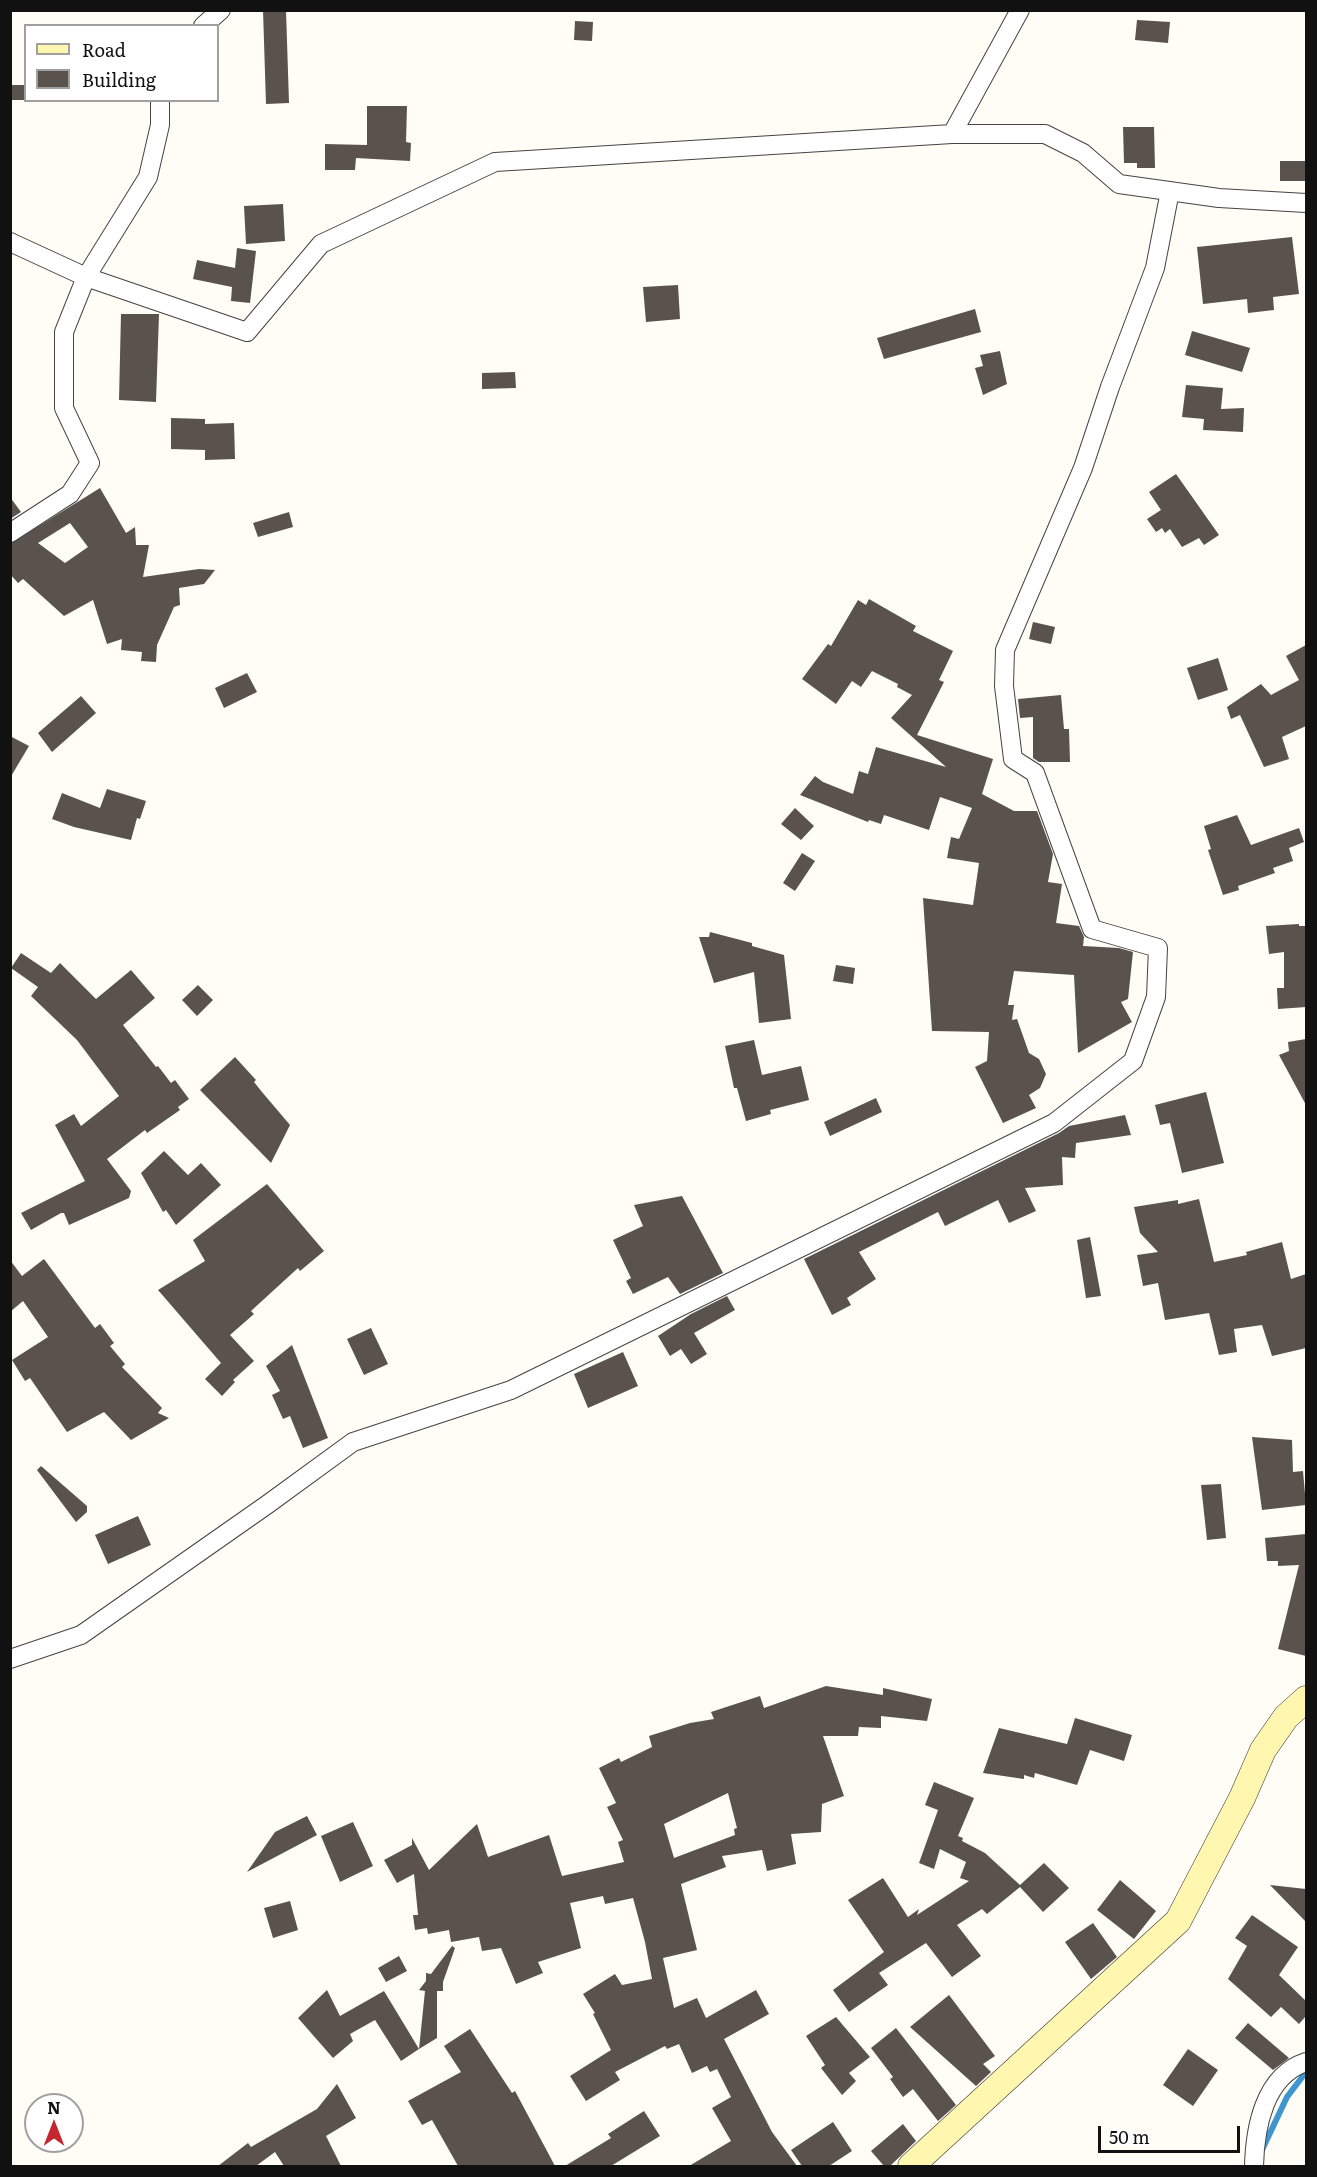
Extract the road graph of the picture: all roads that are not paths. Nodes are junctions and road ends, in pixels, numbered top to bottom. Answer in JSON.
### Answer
{"nodes":[{"id":1,"x":221,"y":10,"type":"edge"},
{"id":2,"x":1020,"y":10,"type":"edge"},
{"id":3,"x":205,"y":24,"type":"edge"},
{"id":4,"x":160,"y":102,"type":"edge"},
{"id":5,"x":952,"y":134,"type":"junction"},
{"id":6,"x":1170,"y":191,"type":"junction"},
{"id":7,"x":1306,"y":203,"type":"edge"},
{"id":8,"x":10,"y":243,"type":"edge"},
{"id":9,"x":86,"y":277,"type":"junction"},
{"id":10,"x":10,"y":533,"type":"edge"},
{"id":11,"x":10,"y":1659,"type":"edge"},
{"id":12,"x":1306,"y":1699,"type":"edge"},
{"id":13,"x":1306,"y":2062,"type":"edge"},
{"id":14,"x":916,"y":2165,"type":"edge"},
{"id":15,"x":1254,"y":2166,"type":"edge"}],
"edges":[{"from":1,"to":3,"type":"street"},
{"from":2,"to":5,"type":"street"},
{"from":4,"to":9,"type":"street"},
{"from":5,"to":6,"type":"street"},
{"from":5,"to":9,"type":"street"},
{"from":6,"to":7,"type":"street"},
{"from":6,"to":11,"type":"street"},
{"from":8,"to":9,"type":"street"},
{"from":9,"to":10,"type":"street"},
{"from":12,"to":14,"type":"street"},
{"from":13,"to":15,"type":"street"}]}
